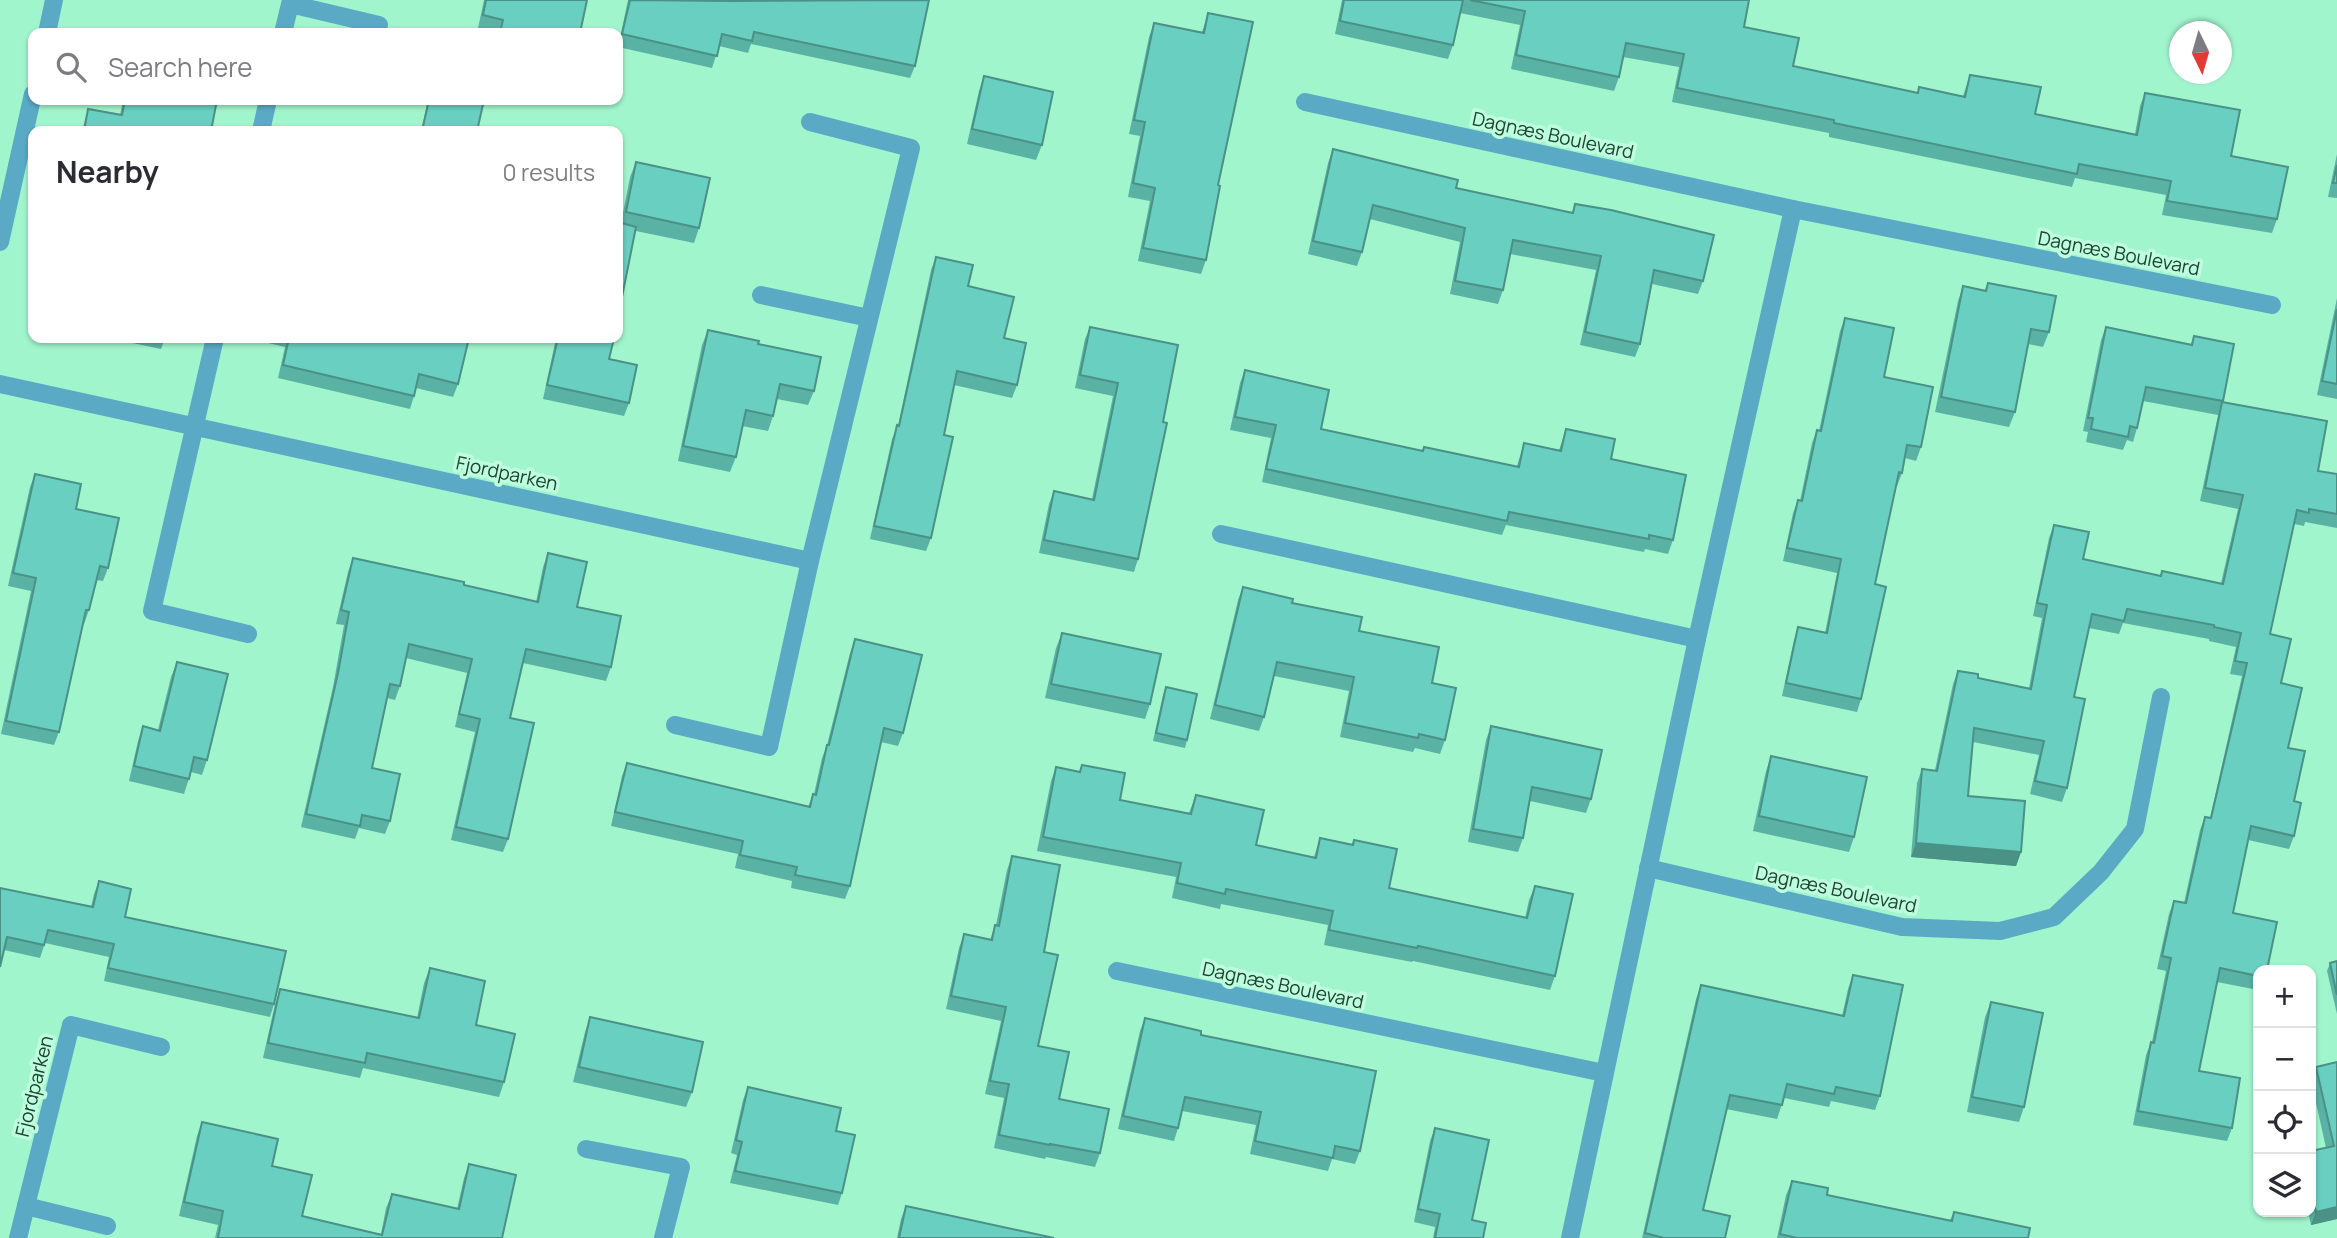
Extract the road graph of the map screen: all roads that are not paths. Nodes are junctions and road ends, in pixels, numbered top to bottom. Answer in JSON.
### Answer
{"nodes":[{"id":1,"x":54,"y":0,"type":"edge"},
{"id":2,"x":379,"y":25,"type":"dead end"},
{"id":3,"x":48,"y":28,"type":"edge"},
{"id":4,"x":284,"y":28,"type":"edge"},
{"id":5,"x":1305,"y":102,"type":"dead end"},
{"id":6,"x":31,"y":105,"type":"edge"},
{"id":7,"x":267,"y":105,"type":"edge"},
{"id":8,"x":810,"y":122,"type":"dead end"},
{"id":9,"x":262,"y":126,"type":"edge"},
{"id":10,"x":1793,"y":209,"type":"junction"},
{"id":11,"x":0,"y":243,"type":"edge"},
{"id":12,"x":761,"y":295,"type":"dead end"},
{"id":13,"x":2272,"y":305,"type":"dead end"},
{"id":14,"x":869,"y":318,"type":"junction"},
{"id":15,"x":214,"y":343,"type":"edge"},
{"id":16,"x":0,"y":384,"type":"edge"},
{"id":17,"x":195,"y":426,"type":"junction"},
{"id":18,"x":1221,"y":534,"type":"dead end"},
{"id":19,"x":810,"y":561,"type":"junction"},
{"id":20,"x":248,"y":634,"type":"dead end"},
{"id":21,"x":1697,"y":639,"type":"junction"},
{"id":22,"x":2161,"y":696,"type":"dead end"},
{"id":23,"x":675,"y":725,"type":"dead end"},
{"id":24,"x":1648,"y":869,"type":"junction"},
{"id":25,"x":1117,"y":971,"type":"dead end"},
{"id":26,"x":161,"y":1047,"type":"dead end"},
{"id":27,"x":1604,"y":1073,"type":"junction"},
{"id":28,"x":586,"y":1149,"type":"dead end"},
{"id":29,"x":26,"y":1206,"type":"junction"},
{"id":30,"x":107,"y":1226,"type":"dead end"},
{"id":31,"x":18,"y":1238,"type":"edge"},
{"id":32,"x":663,"y":1238,"type":"edge"},
{"id":33,"x":1570,"y":1238,"type":"edge"}],
"edges":[{"from":1,"to":3,"type":"street"},
{"from":2,"to":4,"type":"street"},
{"from":5,"to":10,"type":"street","name":"Dagnæs Boulevard"},
{"from":6,"to":11,"type":"street"},
{"from":7,"to":9,"type":"street"},
{"from":8,"to":14,"type":"street"},
{"from":10,"to":13,"type":"street","name":"Dagnæs Boulevard"},
{"from":10,"to":21,"type":"street"},
{"from":12,"to":14,"type":"street"},
{"from":14,"to":19,"type":"street"},
{"from":15,"to":17,"type":"street"},
{"from":16,"to":17,"type":"street","name":"Fjordparken"},
{"from":17,"to":19,"type":"street","name":"Fjordparken"},
{"from":17,"to":20,"type":"street"},
{"from":18,"to":21,"type":"street"},
{"from":19,"to":23,"type":"street"},
{"from":21,"to":24,"type":"street"},
{"from":22,"to":24,"type":"street","name":"Dagnæs Boulevard"},
{"from":24,"to":27,"type":"street"},
{"from":25,"to":27,"type":"street","name":"Dagnæs Boulevard"},
{"from":26,"to":29,"type":"street","name":"Fjordparken"},
{"from":27,"to":33,"type":"street"},
{"from":28,"to":32,"type":"street"},
{"from":29,"to":30,"type":"street"},
{"from":29,"to":31,"type":"street","name":"Fjordparken"}]}
